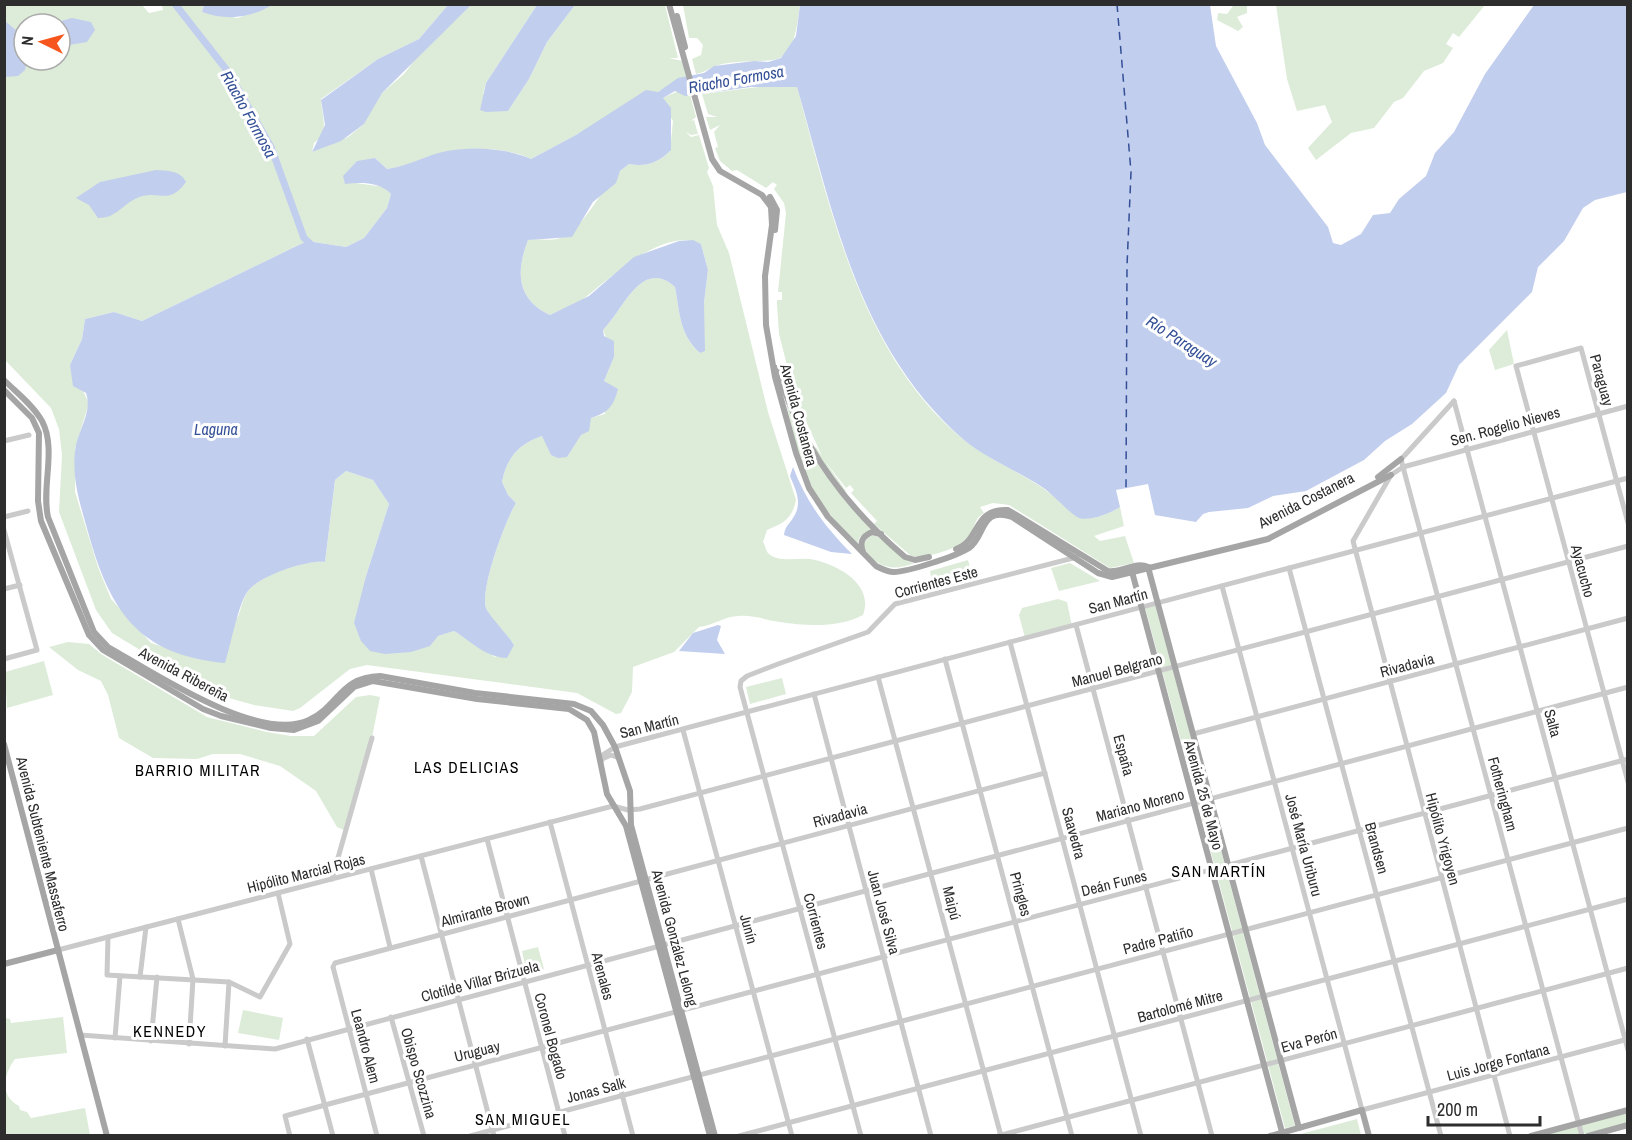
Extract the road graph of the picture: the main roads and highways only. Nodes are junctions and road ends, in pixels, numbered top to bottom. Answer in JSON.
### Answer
{"nodes":[{"id":1,"x":671,"y":4,"type":"edge"},
{"id":2,"x":769,"y":252,"type":"junction"},
{"id":3,"x":4,"y":380,"type":"edge"},
{"id":4,"x":4,"y":390,"type":"edge"},
{"id":5,"x":1401,"y":459,"type":"road end"},
{"id":6,"x":1391,"y":475,"type":"road end"},
{"id":7,"x":881,"y":535,"type":"junction"},
{"id":8,"x":864,"y":555,"type":"junction"},
{"id":9,"x":1078,"y":556,"type":"junction"},
{"id":10,"x":1147,"y":566,"type":"junction"},
{"id":11,"x":1132,"y":570,"type":"junction"},
{"id":12,"x":4,"y":744,"type":"edge"},
{"id":13,"x":615,"y":747,"type":"joint"},
{"id":14,"x":601,"y":762,"type":"joint"},
{"id":15,"x":630,"y":830,"type":"junction"},
{"id":16,"x":58,"y":950,"type":"junction"},
{"id":17,"x":4,"y":964,"type":"edge"},
{"id":18,"x":697,"y":1076,"type":"junction"},
{"id":19,"x":1628,"y":1110,"type":"edge"},
{"id":20,"x":1628,"y":1125,"type":"edge"},
{"id":21,"x":1299,"y":1128,"type":"junction"},
{"id":22,"x":1282,"y":1132,"type":"junction"},
{"id":23,"x":107,"y":1136,"type":"edge"},
{"id":24,"x":710,"y":1136,"type":"edge"},
{"id":25,"x":716,"y":1136,"type":"edge"},
{"id":26,"x":1270,"y":1136,"type":"edge"},
{"id":27,"x":1369,"y":1136,"type":"edge"},
{"id":28,"x":1531,"y":1136,"type":"edge"},
{"id":29,"x":1588,"y":1136,"type":"edge"}],
"edges":[{"from":1,"to":2,"type":"main road","name":"Avenida Costanera"},
{"from":2,"to":7,"type":"main road","name":"Avenida Costanera"},
{"from":2,"to":8,"type":"main road","name":"Avenida Costanera"},
{"from":3,"to":13,"type":"main road","name":"Avenida Ribereña"},
{"from":4,"to":14,"type":"main road","name":"Avenida Ribereña"},
{"from":5,"to":10,"type":"main road","name":"Avenida Costanera"},
{"from":6,"to":10,"type":"main road","name":"Avenida Costanera"},
{"from":7,"to":8,"type":"main road"},
{"from":7,"to":9,"type":"main road","name":"Avenida Costanera"},
{"from":8,"to":9,"type":"main road","name":"Avenida Costanera"},
{"from":9,"to":11,"type":"main road","name":"Avenida Costanera"},
{"from":10,"to":11,"type":"main road","name":"Avenida Costanera"},
{"from":10,"to":21,"type":"main road","name":"Avenida 25 de Mayo"},
{"from":11,"to":22,"type":"main road","name":"Avenida 25 de Mayo"},
{"from":12,"to":16,"type":"main road","name":"Avenida Subteniente Massaferro"},
{"from":13,"to":15,"type":"main road","name":"Avenida González Lelong"},
{"from":14,"to":15,"type":"main road","name":"Avenida González Lelong"},
{"from":15,"to":18,"type":"main road","name":"Avenida González Lelong"},
{"from":16,"to":17,"type":"main road","name":"Hipólito Marcial Rojas"},
{"from":16,"to":23,"type":"main road","name":"Avenida Subteniente Massaferro"},
{"from":18,"to":24,"type":"main road","name":"Avenida González Lelong"},
{"from":18,"to":25,"type":"main road","name":"Avenida González Lelong"},
{"from":19,"to":28,"type":"main road"},
{"from":20,"to":29,"type":"main road"},
{"from":21,"to":22,"type":"main road","name":"Luis Jorge Fontana"},
{"from":21,"to":27,"type":"main road","name":"Luis Jorge Fontana"},
{"from":22,"to":26,"type":"main road","name":"Luis Jorge Fontana"}]}
